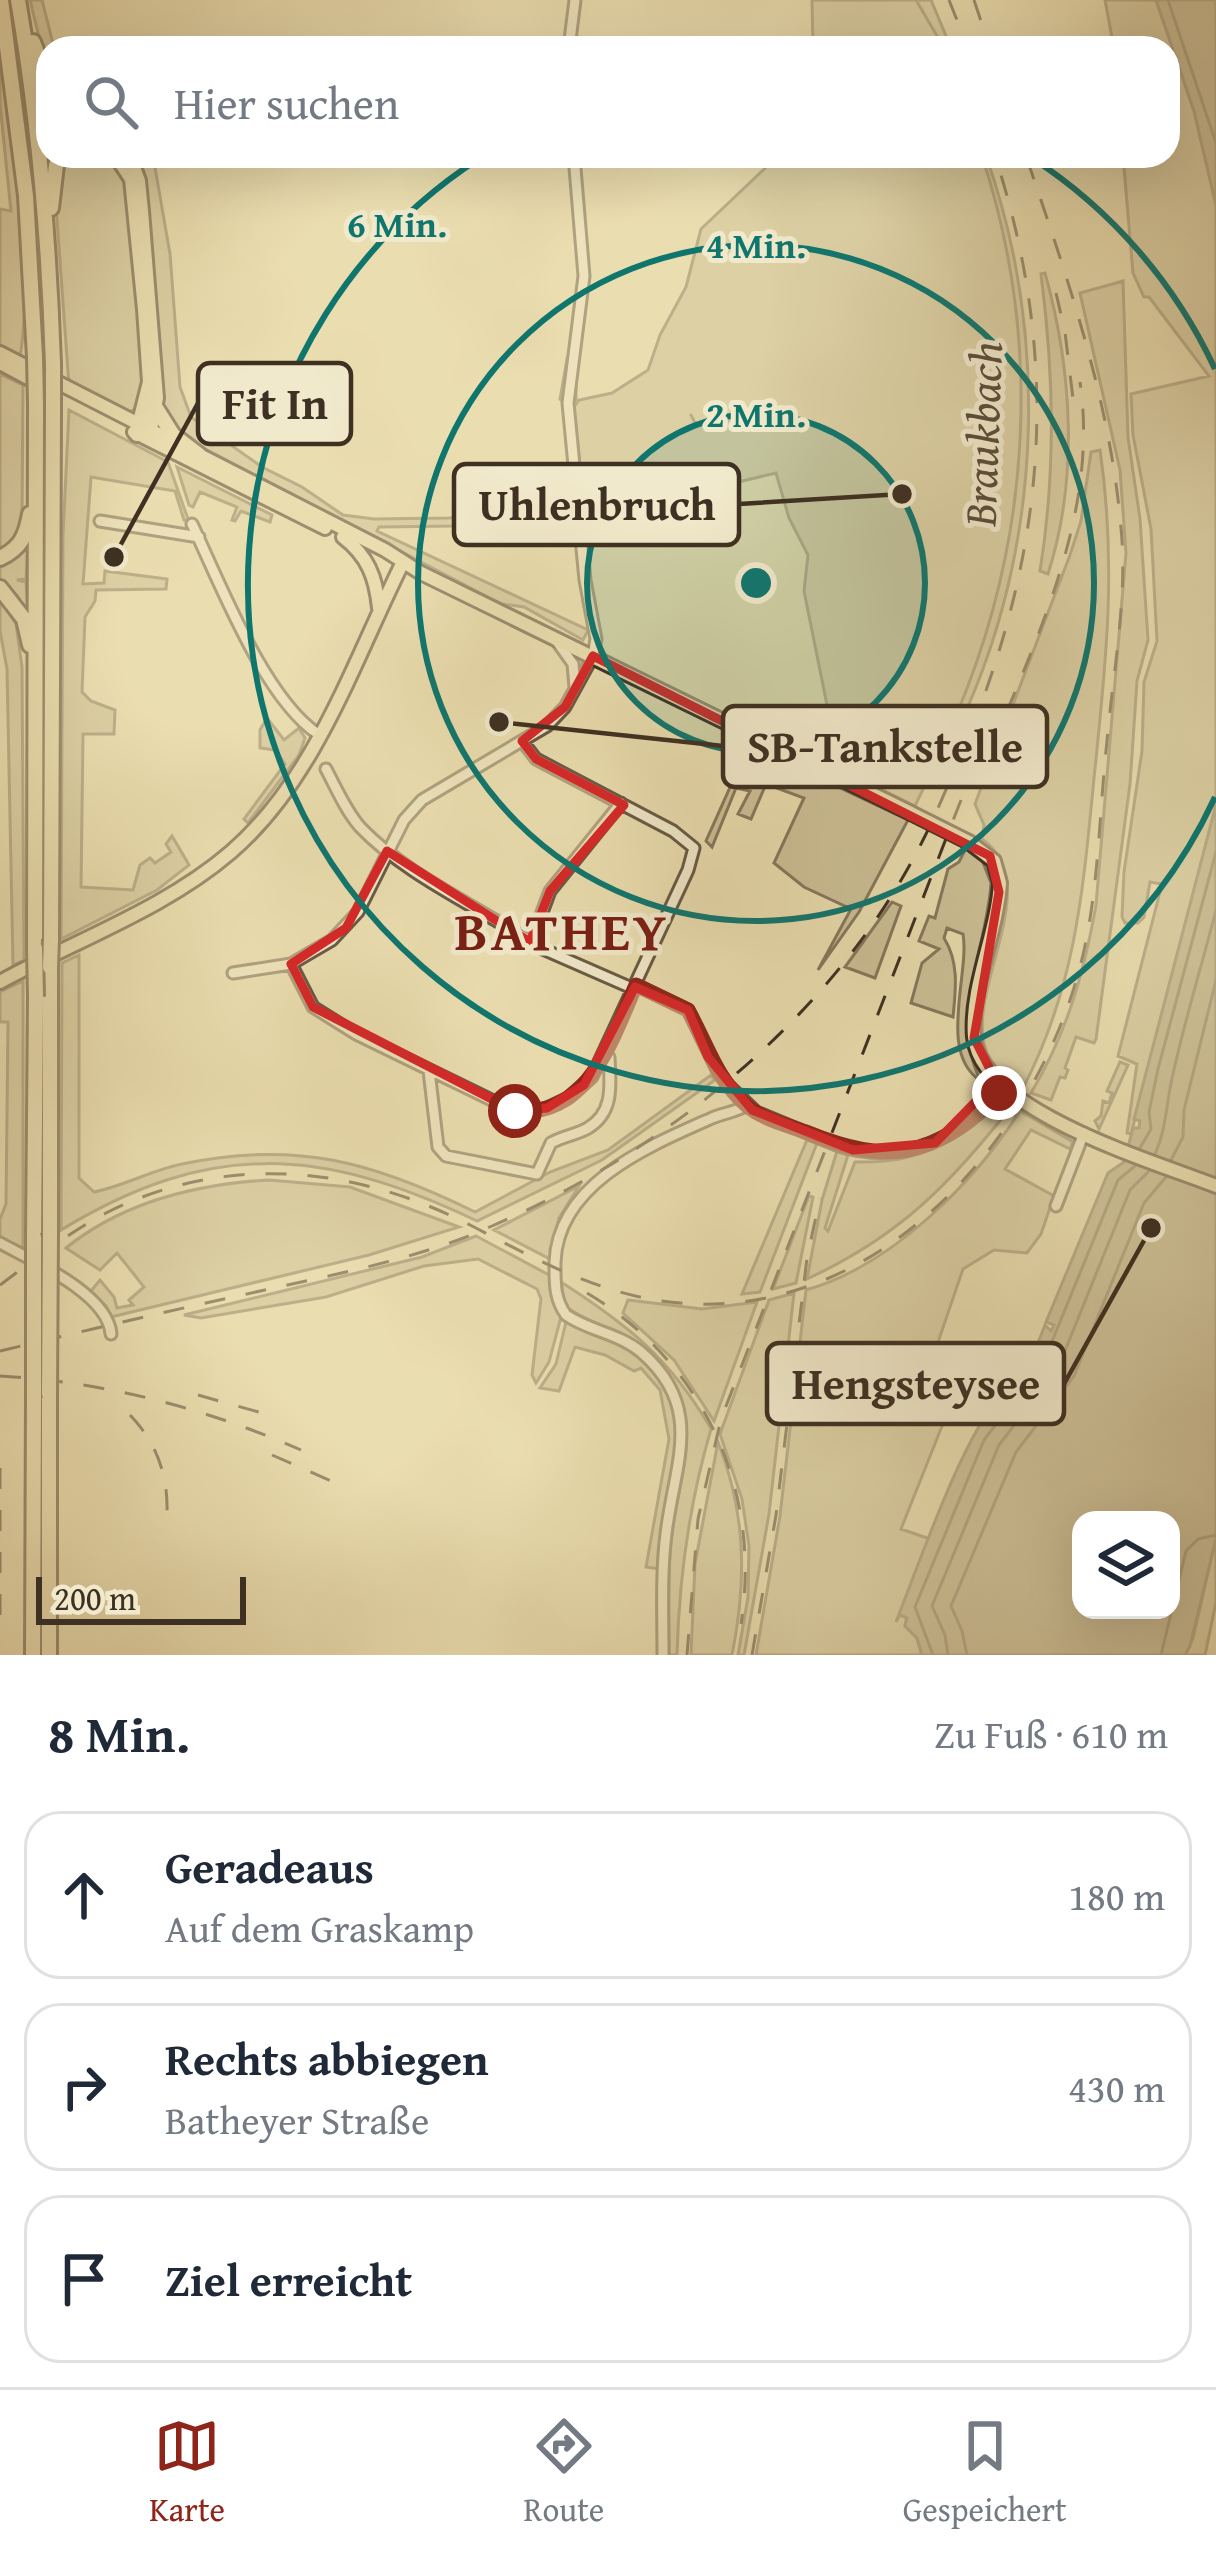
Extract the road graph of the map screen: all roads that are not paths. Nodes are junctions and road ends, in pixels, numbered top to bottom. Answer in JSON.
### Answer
{"nodes":[{"id":1,"x":1,"y":0,"type":"edge"},
{"id":2,"x":19,"y":0,"type":"edge"},
{"id":3,"x":574,"y":0,"type":"edge"},
{"id":4,"x":570,"y":36,"type":"edge"},
{"id":5,"x":36,"y":47,"type":"edge"},
{"id":6,"x":36,"y":118,"type":"edge"},
{"id":7,"x":41,"y":168,"type":"edge"},
{"id":8,"x":58,"y":168,"type":"edge"},
{"id":9,"x":125,"y":168,"type":"edge"},
{"id":10,"x":133,"y":168,"type":"edge"},
{"id":11,"x":575,"y":168,"type":"edge"},
{"id":12,"x":48,"y":237,"type":"junction"},
{"id":13,"x":0,"y":353,"type":"edge"},
{"id":14,"x":0,"y":363,"type":"edge"},
{"id":15,"x":156,"y":408,"type":"junction"},
{"id":16,"x":140,"y":430,"type":"junction"},
{"id":17,"x":199,"y":455,"type":"junction"},
{"id":18,"x":37,"y":479,"type":"junction"},
{"id":19,"x":100,"y":521,"type":"dead end"},
{"id":20,"x":192,"y":524,"type":"dead end"},
{"id":21,"x":199,"y":537,"type":"junction"},
{"id":22,"x":344,"y":537,"type":"junction"},
{"id":23,"x":0,"y":558,"type":"edge"},
{"id":24,"x":403,"y":562,"type":"junction"},
{"id":25,"x":0,"y":588,"type":"edge"},
{"id":26,"x":380,"y":612,"type":"junction"},
{"id":27,"x":553,"y":638,"type":"junction"},
{"id":28,"x":593,"y":656,"type":"junction"},
{"id":29,"x":574,"y":693,"type":"junction"},
{"id":30,"x":318,"y":734,"type":"junction"},
{"id":31,"x":35,"y":740,"type":"junction"},
{"id":32,"x":522,"y":741,"type":"junction"},
{"id":33,"x":326,"y":769,"type":"dead end"},
{"id":34,"x":620,"y":803,"type":"junction"},
{"id":35,"x":387,"y":850,"type":"junction"},
{"id":36,"x":532,"y":939,"type":"junction"},
{"id":37,"x":291,"y":964,"type":"junction"},
{"id":38,"x":232,"y":973,"type":"dead end"},
{"id":39,"x":0,"y":982,"type":"edge"},
{"id":40,"x":635,"y":987,"type":"junction"},
{"id":41,"x":605,"y":1054,"type":"junction"},
{"id":42,"x":429,"y":1071,"type":"junction"},
{"id":43,"x":1000,"y":1084,"type":"junction"},
{"id":44,"x":742,"y":1101,"type":"junction"},
{"id":45,"x":1084,"y":1132,"type":"junction"},
{"id":46,"x":1216,"y":1186,"type":"edge"},
{"id":47,"x":1056,"y":1206,"type":"dead end"},
{"id":48,"x":42,"y":1235,"type":"junction"},
{"id":49,"x":0,"y":1243,"type":"edge"},
{"id":50,"x":110,"y":1334,"type":"dead end"},
{"id":51,"x":41,"y":1396,"type":"junction"},
{"id":52,"x":33,"y":1655,"type":"edge"},
{"id":53,"x":49,"y":1655,"type":"edge"},
{"id":54,"x":663,"y":1655,"type":"edge"}],
"edges":[{"from":1,"to":18,"type":"highway","bridge":true},
{"from":2,"to":5,"type":"highway"},
{"from":2,"to":6,"type":"highway"},
{"from":3,"to":4,"type":"street"},
{"from":7,"to":12,"type":"highway"},
{"from":8,"to":12,"type":"highway"},
{"from":9,"to":16,"type":"highway"},
{"from":10,"to":15,"type":"highway"},
{"from":11,"to":28,"type":"street"},
{"from":12,"to":48,"type":"highway","bridge":true},
{"from":13,"to":16,"type":"main road"},
{"from":14,"to":16,"type":"main road"},
{"from":15,"to":16,"type":"highway"},
{"from":15,"to":17,"type":"highway"},
{"from":16,"to":17,"type":"main road"},
{"from":16,"to":22,"type":"main road"},
{"from":17,"to":24,"type":"main road"},
{"from":18,"to":23,"type":"highway"},
{"from":18,"to":31,"type":"highway"},
{"from":19,"to":21,"type":"street"},
{"from":20,"to":21,"type":"street"},
{"from":21,"to":30,"type":"street"},
{"from":22,"to":24,"type":"main road"},
{"from":22,"to":26,"type":"main road"},
{"from":24,"to":26,"type":"main road"},
{"from":24,"to":27,"type":"main road"},
{"from":25,"to":31,"type":"highway"},
{"from":26,"to":30,"type":"main road"},
{"from":27,"to":28,"type":"main road"},
{"from":27,"to":29,"type":"street"},
{"from":28,"to":29,"type":"street"},
{"from":28,"to":43,"type":"main road","bridge":true},
{"from":29,"to":32,"type":"street"},
{"from":30,"to":39,"type":"main road"},
{"from":31,"to":48,"type":"highway","bridge":true},
{"from":32,"to":34,"type":"street"},
{"from":32,"to":35,"type":"street"},
{"from":33,"to":35,"type":"street"},
{"from":34,"to":36,"type":"street"},
{"from":34,"to":40,"type":"street"},
{"from":35,"to":36,"type":"street"},
{"from":35,"to":37,"type":"street"},
{"from":36,"to":40,"type":"street"},
{"from":37,"to":38,"type":"street"},
{"from":37,"to":42,"type":"street"},
{"from":40,"to":41,"type":"street"},
{"from":40,"to":44,"type":"street","bridge":true},
{"from":41,"to":42,"type":"street"},
{"from":41,"to":42,"type":"street"},
{"from":43,"to":44,"type":"street","bridge":true},
{"from":43,"to":45,"type":"main road"},
{"from":44,"to":54,"type":"street"},
{"from":45,"to":46,"type":"main road"},
{"from":45,"to":47,"type":"street"},
{"from":48,"to":51,"type":"highway","bridge":true},
{"from":49,"to":50,"type":"street"},
{"from":51,"to":52,"type":"highway"},
{"from":51,"to":53,"type":"highway"}]}
